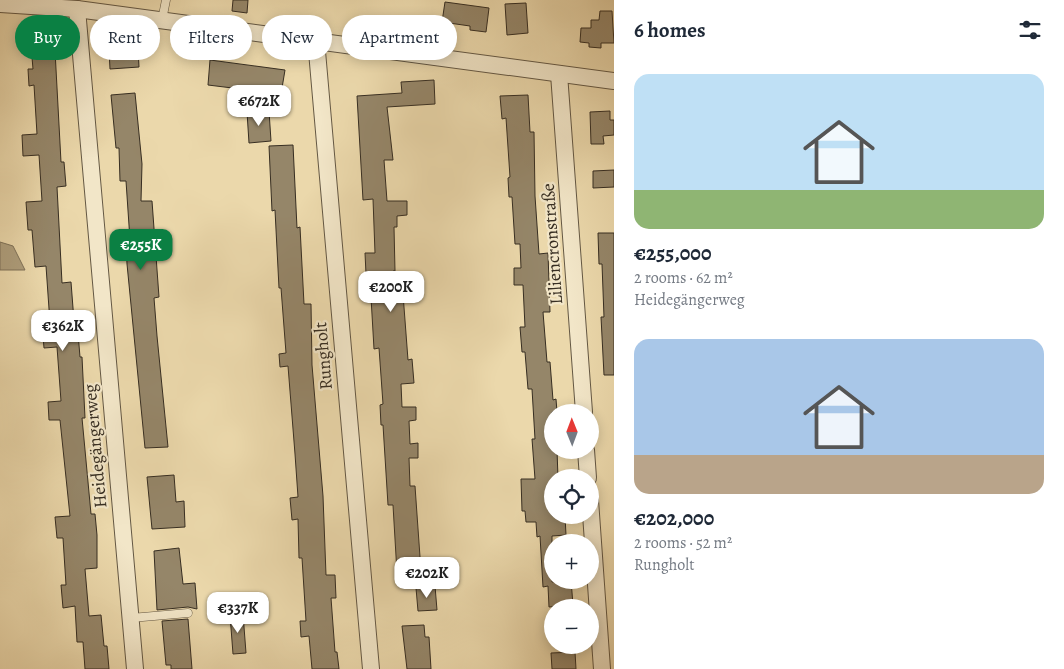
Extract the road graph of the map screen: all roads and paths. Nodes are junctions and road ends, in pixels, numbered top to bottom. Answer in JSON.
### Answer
{"nodes":[{"id":1,"x":166,"y":0,"type":"edge"},
{"id":2,"x":0,"y":4,"type":"edge"},
{"id":3,"x":79,"y":5,"type":"edge"},
{"id":4,"x":162,"y":20,"type":"junction"},
{"id":5,"x":262,"y":33,"type":"edge"},
{"id":6,"x":332,"y":42,"type":"edge"},
{"id":7,"x":318,"y":60,"type":"edge"},
{"id":8,"x":559,"y":74,"type":"junction"},
{"id":9,"x":614,"y":81,"type":"edge"},
{"id":10,"x":583,"y":404,"type":"edge"},
{"id":11,"x":592,"y":524,"type":"edge"},
{"id":12,"x":188,"y":613,"type":"dead end"},
{"id":13,"x":131,"y":618,"type":"junction"},
{"id":14,"x":135,"y":669,"type":"edge"},
{"id":15,"x":371,"y":669,"type":"edge"},
{"id":16,"x":602,"y":669,"type":"edge"}],
"edges":[{"from":1,"to":4,"type":"lane"},
{"from":2,"to":3,"type":"street"},
{"from":3,"to":4,"type":"street"},
{"from":3,"to":13,"type":"street","name":"Heidegängerweg"},
{"from":4,"to":5,"type":"street"},
{"from":6,"to":8,"type":"street"},
{"from":7,"to":15,"type":"street","name":"Rungholt"},
{"from":8,"to":9,"type":"street"},
{"from":8,"to":10,"type":"street","name":"Liliencronstraße"},
{"from":11,"to":16,"type":"street"},
{"from":12,"to":13,"type":"lane"},
{"from":13,"to":14,"type":"street","name":"Heidegängerweg"}]}
